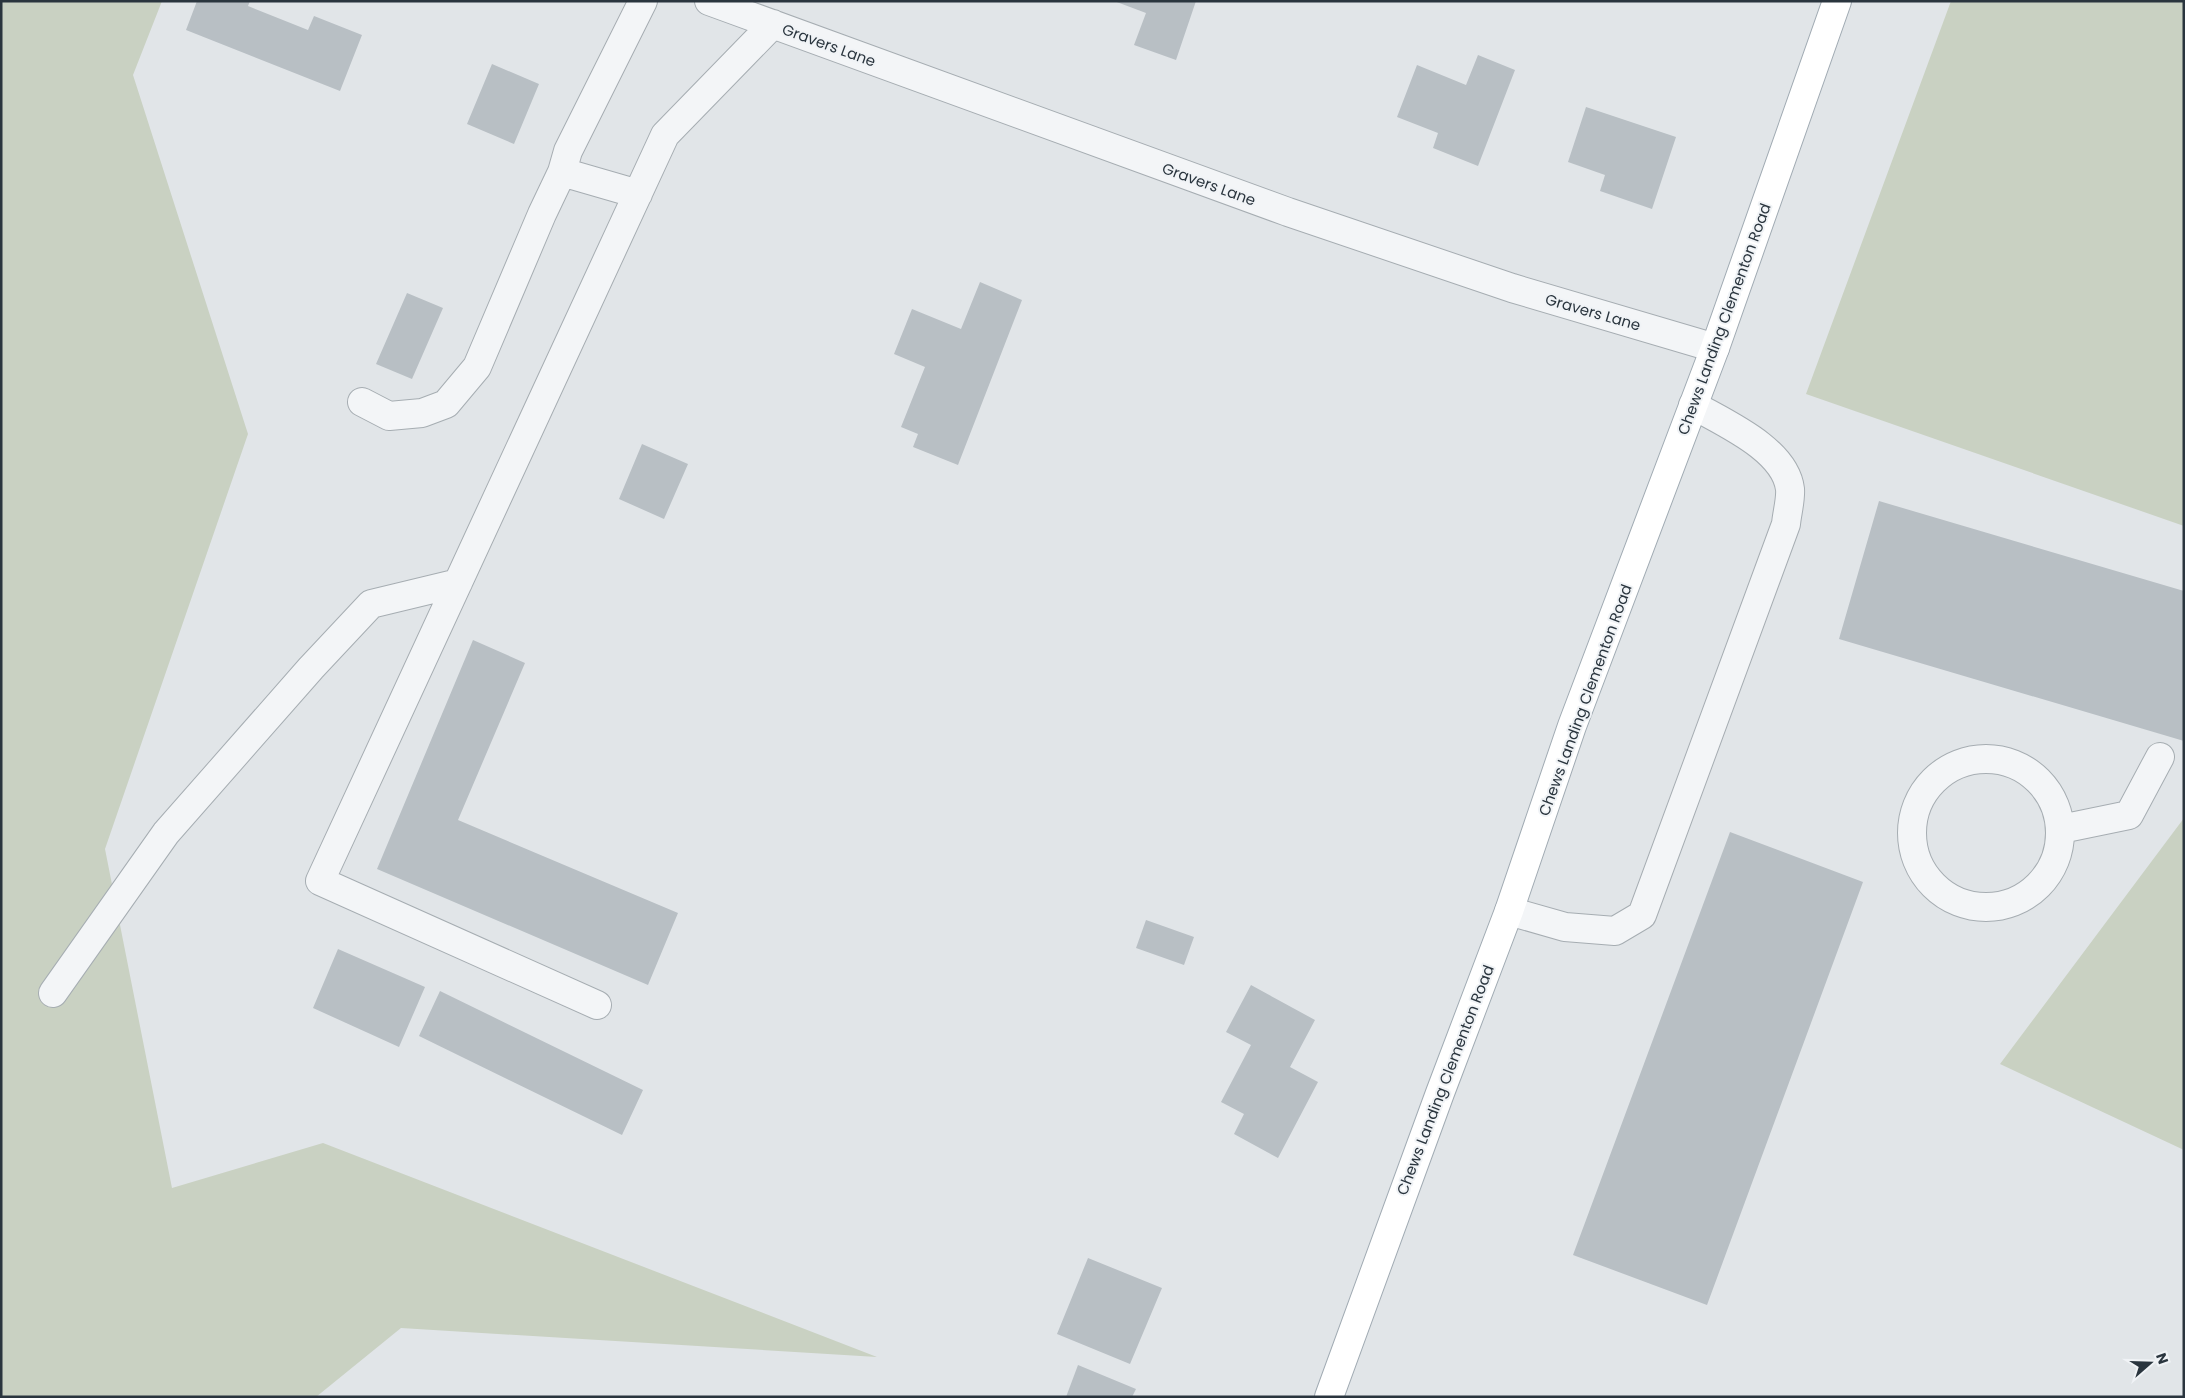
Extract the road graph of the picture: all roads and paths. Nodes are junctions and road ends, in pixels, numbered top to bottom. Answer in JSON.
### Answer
{"nodes":[{"id":1,"x":643,"y":1,"type":"edge"},
{"id":2,"x":709,"y":1,"type":"edge"},
{"id":3,"x":1837,"y":1,"type":"edge"},
{"id":4,"x":773,"y":24,"type":"junction"},
{"id":5,"x":562,"y":172,"type":"junction"},
{"id":6,"x":638,"y":194,"type":"junction"},
{"id":7,"x":1715,"y":348,"type":"junction"},
{"id":8,"x":362,"y":402,"type":"dead end"},
{"id":9,"x":1693,"y":404,"type":"junction"},
{"id":10,"x":458,"y":583,"type":"junction"},
{"id":11,"x":2160,"y":757,"type":"dead end"},
{"id":12,"x":2061,"y":830,"type":"junction"},
{"id":13,"x":1509,"y":911,"type":"junction"},
{"id":14,"x":54,"y":993,"type":"dead end"},
{"id":15,"x":597,"y":1005,"type":"dead end"},
{"id":16,"x":1329,"y":1397,"type":"edge"}],
"edges":[{"from":1,"to":5,"type":"street"},
{"from":2,"to":4,"type":"street","name":"Gravers Lane"},
{"from":3,"to":7,"type":"main road","name":"Chews Landing Clementon Road"},
{"from":4,"to":6,"type":"street"},
{"from":4,"to":7,"type":"street","name":"Gravers Lane"},
{"from":5,"to":6,"type":"street"},
{"from":5,"to":8,"type":"street"},
{"from":6,"to":10,"type":"street"},
{"from":7,"to":9,"type":"main road","name":"Chews Landing Clementon Road"},
{"from":9,"to":13,"type":"main road","name":"Chews Landing Clementon Road"},
{"from":9,"to":13,"type":"street"},
{"from":10,"to":14,"type":"street"},
{"from":10,"to":15,"type":"street"},
{"from":11,"to":12,"type":"street"},
{"from":12,"to":12,"type":"street"},
{"from":13,"to":16,"type":"main road","name":"Chews Landing Clementon Road"}]}
